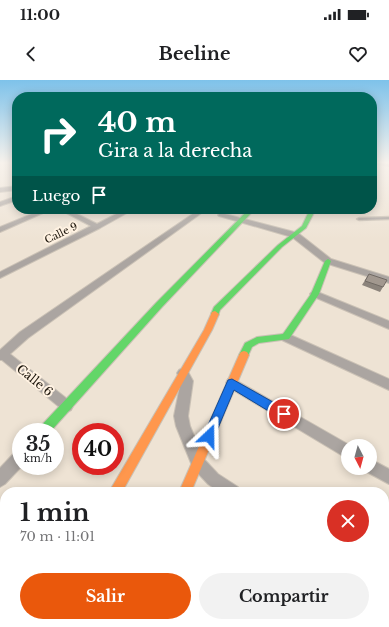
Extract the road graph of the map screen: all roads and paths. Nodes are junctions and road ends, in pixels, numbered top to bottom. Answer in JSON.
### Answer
{"nodes":[{"id":1,"x":12,"y":189,"type":"edge"},
{"id":2,"x":0,"y":190,"type":"edge"},
{"id":3,"x":12,"y":200,"type":"edge"},
{"id":4,"x":0,"y":204,"type":"edge"},
{"id":5,"x":37,"y":214,"type":"edge"},
{"id":6,"x":72,"y":214,"type":"edge"},
{"id":7,"x":122,"y":214,"type":"edge"},
{"id":8,"x":197,"y":214,"type":"edge"},
{"id":9,"x":247,"y":214,"type":"edge"},
{"id":10,"x":311,"y":214,"type":"edge"},
{"id":11,"x":222,"y":215,"type":"dead end"},
{"id":12,"x":389,"y":218,"type":"edge"},
{"id":13,"x":359,"y":219,"type":"dead end"},
{"id":14,"x":241,"y":221,"type":"junction"},
{"id":15,"x":98,"y":227,"type":"junction"},
{"id":16,"x":0,"y":230,"type":"edge"},
{"id":17,"x":295,"y":235,"type":"junction"},
{"id":18,"x":328,"y":261,"type":"junction"},
{"id":19,"x":0,"y":275,"type":"edge"},
{"id":20,"x":389,"y":280,"type":"edge"},
{"id":21,"x":315,"y":294,"type":"junction"},
{"id":22,"x":389,"y":325,"type":"edge"},
{"id":23,"x":286,"y":337,"type":"junction"},
{"id":24,"x":1,"y":355,"type":"edge"},
{"id":25,"x":183,"y":373,"type":"junction"},
{"id":26,"x":232,"y":383,"type":"junction"},
{"id":27,"x":389,"y":385,"type":"edge"},
{"id":28,"x":67,"y":406,"type":"junction"},
{"id":29,"x":51,"y":423,"type":"edge"},
{"id":30,"x":341,"y":448,"type":"edge"},
{"id":31,"x":198,"y":463,"type":"junction"},
{"id":32,"x":12,"y":466,"type":"edge"},
{"id":33,"x":377,"y":470,"type":"edge"},
{"id":34,"x":389,"y":477,"type":"edge"},
{"id":35,"x":0,"y":479,"type":"edge"},
{"id":36,"x":118,"y":487,"type":"edge"},
{"id":37,"x":187,"y":487,"type":"edge"},
{"id":38,"x":226,"y":487,"type":"edge"}],
"edges":[{"from":1,"to":2,"type":"street"},
{"from":3,"to":4,"type":"street"},
{"from":5,"to":16,"type":"street"},
{"from":6,"to":15,"type":"street"},
{"from":7,"to":15,"type":"street","name":"Calle 9"},
{"from":8,"to":24,"type":"street"},
{"from":9,"to":14,"type":"street"},
{"from":10,"to":17,"type":"street"},
{"from":11,"to":14,"type":"street"},
{"from":12,"to":13,"type":"lane"},
{"from":14,"to":17,"type":"street"},
{"from":14,"to":28,"type":"street"},
{"from":15,"to":19,"type":"street","name":"Calle 9"},
{"from":17,"to":18,"type":"street"},
{"from":17,"to":25,"type":"street"},
{"from":18,"to":20,"type":"street"},
{"from":18,"to":21,"type":"street"},
{"from":21,"to":22,"type":"street"},
{"from":21,"to":23,"type":"street"},
{"from":23,"to":26,"type":"street"},
{"from":23,"to":27,"type":"street"},
{"from":24,"to":28,"type":"street","name":"Calle 6"},
{"from":25,"to":31,"type":"street"},
{"from":25,"to":36,"type":"street"},
{"from":26,"to":30,"type":"street"},
{"from":26,"to":31,"type":"street"},
{"from":28,"to":29,"type":"street"},
{"from":31,"to":37,"type":"street"},
{"from":31,"to":38,"type":"street"},
{"from":32,"to":35,"type":"street"},
{"from":33,"to":34,"type":"street"}]}
